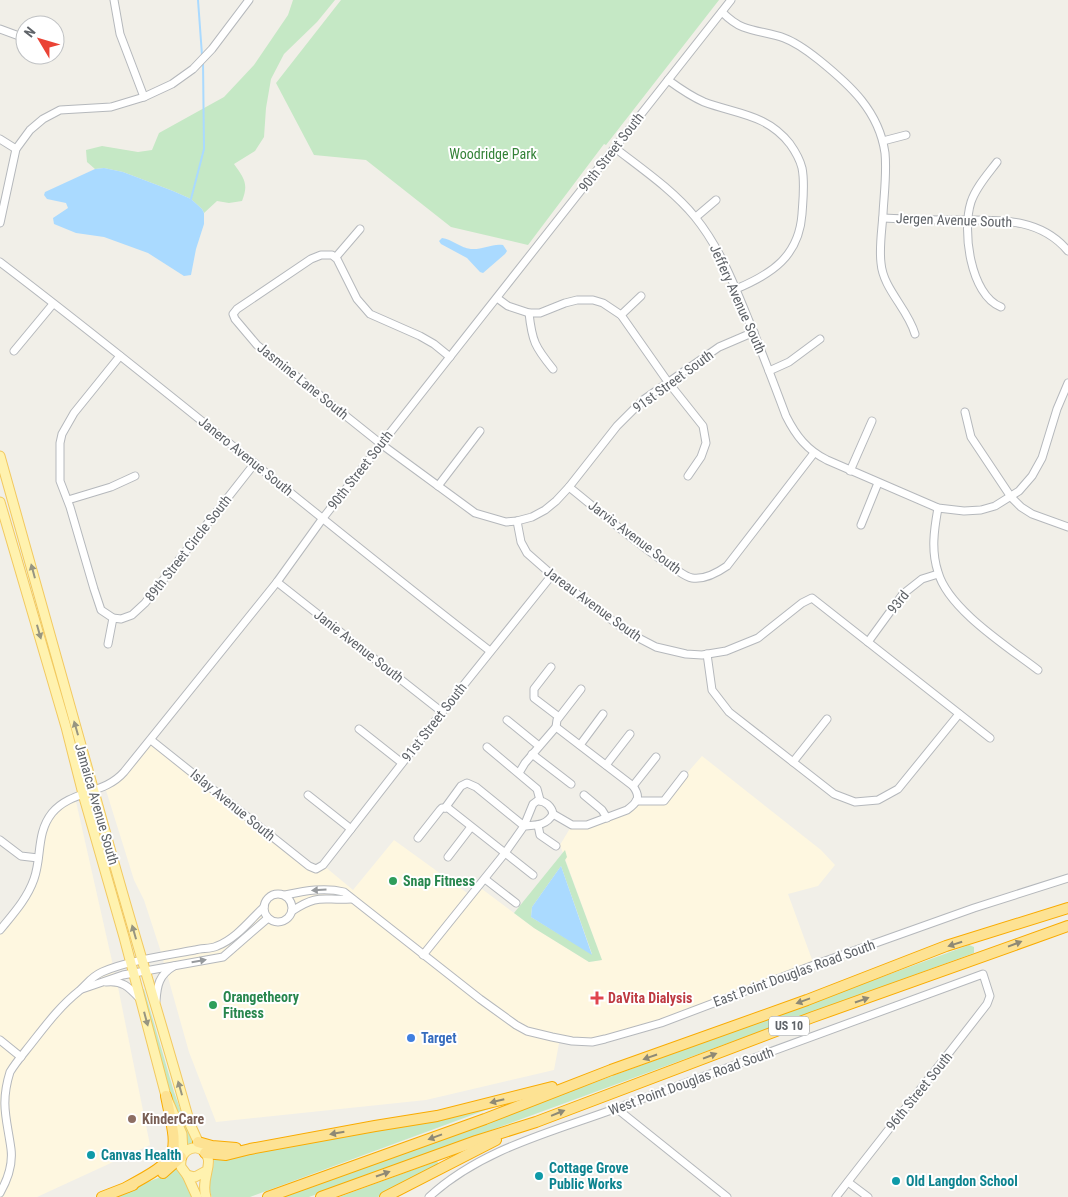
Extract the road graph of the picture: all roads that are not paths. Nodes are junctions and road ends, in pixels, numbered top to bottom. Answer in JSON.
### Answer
{"nodes":[{"id":1,"x":114,"y":0,"type":"edge"},
{"id":2,"x":249,"y":0,"type":"edge"},
{"id":3,"x":732,"y":0,"type":"edge"},
{"id":4,"x":722,"y":12,"type":"junction"},
{"id":5,"x":0,"y":29,"type":"edge"},
{"id":6,"x":15,"y":35,"type":"edge"},
{"id":7,"x":668,"y":80,"type":"junction"},
{"id":8,"x":144,"y":97,"type":"junction"},
{"id":9,"x":906,"y":136,"type":"dead end"},
{"id":10,"x":0,"y":139,"type":"edge"},
{"id":11,"x":883,"y":141,"type":"junction"},
{"id":12,"x":615,"y":148,"type":"junction"},
{"id":13,"x":16,"y":149,"type":"junction"},
{"id":14,"x":997,"y":162,"type":"dead end"},
{"id":15,"x":716,"y":200,"type":"dead end"},
{"id":16,"x":696,"y":217,"type":"junction"},
{"id":17,"x":883,"y":218,"type":"junction"},
{"id":18,"x":969,"y":220,"type":"junction"},
{"id":19,"x":0,"y":223,"type":"edge"},
{"id":20,"x":360,"y":229,"type":"dead end"},
{"id":21,"x":1068,"y":251,"type":"edge"},
{"id":22,"x":336,"y":257,"type":"junction"},
{"id":23,"x":0,"y":262,"type":"edge"},
{"id":24,"x":736,"y":289,"type":"junction"},
{"id":25,"x":641,"y":296,"type":"dead end"},
{"id":26,"x":497,"y":298,"type":"junction"},
{"id":27,"x":53,"y":304,"type":"junction"},
{"id":28,"x":1001,"y":307,"type":"dead end"},
{"id":29,"x":529,"y":314,"type":"junction"},
{"id":30,"x":621,"y":315,"type":"junction"},
{"id":31,"x":754,"y":332,"type":"junction"},
{"id":32,"x":915,"y":334,"type":"dead end"},
{"id":33,"x":820,"y":339,"type":"dead end"},
{"id":34,"x":14,"y":351,"type":"dead end"},
{"id":35,"x":120,"y":356,"type":"junction"},
{"id":36,"x":450,"y":357,"type":"junction"},
{"id":37,"x":553,"y":369,"type":"dead end"},
{"id":38,"x":769,"y":371,"type":"junction"},
{"id":39,"x":668,"y":382,"type":"junction"},
{"id":40,"x":1068,"y":383,"type":"edge"},
{"id":41,"x":965,"y":412,"type":"dead end"},
{"id":42,"x":872,"y":421,"type":"dead end"},
{"id":43,"x":480,"y":431,"type":"dead end"},
{"id":44,"x":381,"y":444,"type":"junction"},
{"id":45,"x":814,"y":453,"type":"junction"},
{"id":46,"x":0,"y":456,"type":"edge"},
{"id":47,"x":255,"y":463,"type":"junction"},
{"id":48,"x":850,"y":471,"type":"junction"},
{"id":49,"x":135,"y":476,"type":"dead end"},
{"id":50,"x":688,"y":476,"type":"dead end"},
{"id":51,"x":878,"y":483,"type":"junction"},
{"id":52,"x":438,"y":486,"type":"junction"},
{"id":53,"x":568,"y":487,"type":"junction"},
{"id":54,"x":1011,"y":497,"type":"junction"},
{"id":55,"x":68,"y":500,"type":"junction"},
{"id":56,"x":0,"y":502,"type":"edge"},
{"id":57,"x":938,"y":508,"type":"junction"},
{"id":58,"x":323,"y":518,"type":"junction"},
{"id":59,"x":516,"y":521,"type":"junction"},
{"id":60,"x":861,"y":525,"type":"dead end"},
{"id":61,"x":1068,"y":527,"type":"edge"},
{"id":62,"x":938,"y":574,"type":"junction"},
{"id":63,"x":552,"y":575,"type":"junction"},
{"id":64,"x":277,"y":582,"type":"junction"},
{"id":65,"x":113,"y":618,"type":"junction"},
{"id":66,"x":868,"y":642,"type":"junction"},
{"id":67,"x":108,"y":644,"type":"dead end"},
{"id":68,"x":490,"y":651,"type":"junction"},
{"id":69,"x":706,"y":654,"type":"junction"},
{"id":70,"x":550,"y":667,"type":"dead end"},
{"id":71,"x":1038,"y":670,"type":"dead end"},
{"id":72,"x":580,"y":689,"type":"dead end"},
{"id":73,"x":442,"y":712,"type":"junction"},
{"id":74,"x":603,"y":714,"type":"dead end"},
{"id":75,"x":959,"y":714,"type":"junction"},
{"id":76,"x":559,"y":717,"type":"junction"},
{"id":77,"x":827,"y":719,"type":"dead end"},
{"id":78,"x":507,"y":720,"type":"dead end"},
{"id":79,"x":556,"y":727,"type":"junction"},
{"id":80,"x":359,"y":729,"type":"dead end"},
{"id":81,"x":630,"y":734,"type":"dead end"},
{"id":82,"x":990,"y":738,"type":"dead end"},
{"id":83,"x":151,"y":740,"type":"junction"},
{"id":84,"x":580,"y":745,"type":"junction"},
{"id":85,"x":539,"y":746,"type":"junction"},
{"id":86,"x":487,"y":747,"type":"dead end"},
{"id":87,"x":532,"y":754,"type":"junction"},
{"id":88,"x":656,"y":757,"type":"dead end"},
{"id":89,"x":793,"y":762,"type":"junction"},
{"id":90,"x":402,"y":763,"type":"junction"},
{"id":91,"x":606,"y":765,"type":"junction"},
{"id":92,"x":518,"y":773,"type":"junction"},
{"id":93,"x":684,"y":775,"type":"dead end"},
{"id":94,"x":571,"y":784,"type":"dead end"},
{"id":95,"x":632,"y":786,"type":"junction"},
{"id":96,"x":94,"y":791,"type":"junction"},
{"id":97,"x":83,"y":794,"type":"junction"},
{"id":98,"x":584,"y":795,"type":"dead end"},
{"id":99,"x":308,"y":796,"type":"dead end"},
{"id":100,"x":540,"y":800,"type":"junction"},
{"id":101,"x":636,"y":802,"type":"junction"},
{"id":102,"x":445,"y":808,"type":"junction"},
{"id":103,"x":553,"y":814,"type":"junction"},
{"id":104,"x":607,"y":818,"type":"junction"},
{"id":105,"x":538,"y":825,"type":"junction"},
{"id":106,"x":524,"y":826,"type":"junction"},
{"id":107,"x":471,"y":827,"type":"junction"},
{"id":108,"x":351,"y":829,"type":"junction"},
{"id":109,"x":418,"y":838,"type":"dead end"},
{"id":110,"x":0,"y":840,"type":"edge"},
{"id":111,"x":556,"y":846,"type":"dead end"},
{"id":112,"x":505,"y":853,"type":"junction"},
{"id":113,"x":448,"y":857,"type":"dead end"},
{"id":114,"x":38,"y":858,"type":"junction"},
{"id":115,"x":316,"y":869,"type":"joint"},
{"id":116,"x":533,"y":874,"type":"dead end"},
{"id":117,"x":1068,"y":878,"type":"edge"},
{"id":118,"x":484,"y":879,"type":"junction"},
{"id":119,"x":285,"y":895,"type":"junction"},
{"id":120,"x":351,"y":899,"type":"junction"},
{"id":121,"x":516,"y":903,"type":"dead end"},
{"id":122,"x":264,"y":907,"type":"junction"},
{"id":123,"x":1068,"y":908,"type":"edge"},
{"id":124,"x":292,"y":911,"type":"junction"},
{"id":125,"x":268,"y":918,"type":"junction"},
{"id":126,"x":1068,"y":926,"type":"edge"},
{"id":127,"x":0,"y":930,"type":"edge"},
{"id":128,"x":423,"y":955,"type":"junction"},
{"id":129,"x":142,"y":961,"type":"junction"},
{"id":130,"x":176,"y":965,"type":"junction"},
{"id":131,"x":132,"y":968,"type":"junction"},
{"id":132,"x":145,"y":970,"type":"junction"},
{"id":133,"x":986,"y":981,"type":"joint"},
{"id":134,"x":96,"y":984,"type":"junction"},
{"id":135,"x":80,"y":990,"type":"junction"},
{"id":136,"x":140,"y":999,"type":"junction"},
{"id":137,"x":156,"y":1004,"type":"junction"},
{"id":138,"x":0,"y":1040,"type":"edge"},
{"id":139,"x":21,"y":1057,"type":"junction"},
{"id":140,"x":611,"y":1070,"type":"junction"},
{"id":141,"x":166,"y":1096,"type":"junction"},
{"id":142,"x":616,"y":1108,"type":"junction"},
{"id":143,"x":512,"y":1130,"type":"junction"},
{"id":144,"x":202,"y":1148,"type":"junction"},
{"id":145,"x":182,"y":1155,"type":"junction"},
{"id":146,"x":206,"y":1171,"type":"junction"},
{"id":147,"x":187,"y":1175,"type":"junction"},
{"id":148,"x":848,"y":1182,"type":"junction"},
{"id":149,"x":127,"y":1187,"type":"junction"},
{"id":150,"x":0,"y":1193,"type":"edge"},
{"id":151,"x":102,"y":1197,"type":"edge"},
{"id":152,"x":197,"y":1197,"type":"edge"},
{"id":153,"x":206,"y":1197,"type":"edge"},
{"id":154,"x":268,"y":1197,"type":"edge"},
{"id":155,"x":321,"y":1197,"type":"edge"},
{"id":156,"x":385,"y":1197,"type":"edge"},
{"id":157,"x":429,"y":1197,"type":"edge"},
{"id":158,"x":727,"y":1197,"type":"edge"},
{"id":159,"x":836,"y":1197,"type":"edge"},
{"id":160,"x":868,"y":1197,"type":"edge"}],
"edges":[{"from":1,"to":8,"type":"street"},
{"from":2,"to":8,"type":"street"},
{"from":3,"to":4,"type":"street","name":"90th Street South"},
{"from":4,"to":7,"type":"street","name":"90th Street South"},
{"from":4,"to":11,"type":"street","name":"Jergen Avenue South"},
{"from":5,"to":6,"type":"street"},
{"from":7,"to":12,"type":"street","name":"90th Street South"},
{"from":7,"to":24,"type":"street"},
{"from":8,"to":13,"type":"street"},
{"from":9,"to":11,"type":"street"},
{"from":10,"to":13,"type":"street"},
{"from":11,"to":17,"type":"street","name":"Jergen Avenue South"},
{"from":12,"to":16,"type":"street","name":"Jeffery Avenue South"},
{"from":12,"to":26,"type":"street","name":"90th Street South"},
{"from":13,"to":19,"type":"street"},
{"from":14,"to":18,"type":"street"},
{"from":15,"to":16,"type":"street"},
{"from":16,"to":24,"type":"street","name":"Jeffery Avenue South"},
{"from":17,"to":18,"type":"street","name":"Jergen Avenue South"},
{"from":17,"to":32,"type":"street"},
{"from":18,"to":21,"type":"street","name":"Jergen Avenue South"},
{"from":18,"to":28,"type":"street"},
{"from":20,"to":22,"type":"street"},
{"from":22,"to":36,"type":"street"},
{"from":22,"to":44,"type":"street","name":"Jasmine Lane South"},
{"from":23,"to":27,"type":"street","name":"Janero Avenue South"},
{"from":24,"to":31,"type":"street","name":"Jeffery Avenue South"},
{"from":25,"to":30,"type":"street"},
{"from":26,"to":29,"type":"street"},
{"from":26,"to":36,"type":"street","name":"90th Street South"},
{"from":27,"to":34,"type":"street"},
{"from":27,"to":35,"type":"street","name":"Janero Avenue South"},
{"from":29,"to":30,"type":"street"},
{"from":29,"to":37,"type":"street"},
{"from":30,"to":39,"type":"street"},
{"from":31,"to":38,"type":"street","name":"Jeffery Avenue South"},
{"from":31,"to":39,"type":"street","name":"91st Street South"},
{"from":33,"to":38,"type":"street","name":"Jeffery Avenue South"},
{"from":35,"to":47,"type":"street","name":"Janero Avenue South"},
{"from":35,"to":55,"type":"street"},
{"from":36,"to":44,"type":"street","name":"90th Street South"},
{"from":38,"to":45,"type":"street","name":"Jeffery Avenue South"},
{"from":39,"to":50,"type":"street"},
{"from":39,"to":53,"type":"street","name":"91st Street South"},
{"from":40,"to":54,"type":"street","name":"Jeffery Avenue South"},
{"from":41,"to":54,"type":"street"},
{"from":42,"to":48,"type":"street"},
{"from":43,"to":52,"type":"street"},
{"from":44,"to":52,"type":"street"},
{"from":44,"to":58,"type":"street","name":"90th Street South"},
{"from":45,"to":48,"type":"street","name":"Jeffery Avenue South"},
{"from":45,"to":53,"type":"street","name":"Jarvis Avenue South"},
{"from":96,"to":46,"type":"main road","name":"Jamaica Avenue South","one_way":true},
{"from":47,"to":58,"type":"street","name":"Janero Avenue South"},
{"from":47,"to":65,"type":"street","name":"89th Street Circle South"},
{"from":48,"to":51,"type":"street","name":"Jeffery Avenue South"},
{"from":49,"to":55,"type":"street"},
{"from":51,"to":57,"type":"street","name":"Jeffery Avenue South"},
{"from":51,"to":60,"type":"street"},
{"from":52,"to":59,"type":"street"},
{"from":53,"to":59,"type":"street","name":"91st Street South"},
{"from":54,"to":57,"type":"street","name":"Jeffery Avenue South"},
{"from":54,"to":61,"type":"street"},
{"from":55,"to":65,"type":"street"},
{"from":56,"to":97,"type":"main road","name":"Jamaica Avenue South","one_way":true},
{"from":57,"to":62,"type":"street"},
{"from":58,"to":64,"type":"street","name":"90th Street South"},
{"from":58,"to":68,"type":"street","name":"Janero Avenue South"},
{"from":59,"to":63,"type":"street","name":"Jareau Avenue South"},
{"from":62,"to":66,"type":"street","name":"93rd"},
{"from":62,"to":71,"type":"street"},
{"from":63,"to":68,"type":"street","name":"91st Street South"},
{"from":63,"to":69,"type":"street","name":"Jareau Avenue South"},
{"from":64,"to":73,"type":"street","name":"Janie Avenue South"},
{"from":64,"to":83,"type":"street","name":"90th Street South"},
{"from":65,"to":67,"type":"street"},
{"from":66,"to":69,"type":"street","name":"Jareau Avenue South"},
{"from":66,"to":75,"type":"street","name":"Jareau Avenue South"},
{"from":68,"to":73,"type":"street","name":"91st Street South"},
{"from":69,"to":89,"type":"street"},
{"from":70,"to":76,"type":"street"},
{"from":72,"to":76,"type":"street"},
{"from":73,"to":90,"type":"street","name":"91st Street South"},
{"from":74,"to":84,"type":"street"},
{"from":75,"to":82,"type":"street","name":"Jareau Avenue South"},
{"from":75,"to":89,"type":"street"},
{"from":76,"to":79,"type":"street"},
{"from":77,"to":89,"type":"street"},
{"from":78,"to":85,"type":"street"},
{"from":79,"to":84,"type":"street"},
{"from":79,"to":85,"type":"street"},
{"from":80,"to":90,"type":"street"},
{"from":81,"to":91,"type":"street"},
{"from":83,"to":96,"type":"street","name":"90th Street South"},
{"from":83,"to":115,"type":"street","name":"Islay Avenue South"},
{"from":84,"to":91,"type":"street"},
{"from":85,"to":87,"type":"street"},
{"from":86,"to":92,"type":"street"},
{"from":87,"to":92,"type":"street"},
{"from":87,"to":94,"type":"street"},
{"from":88,"to":95,"type":"street"},
{"from":90,"to":108,"type":"street","name":"91st Street South"},
{"from":91,"to":95,"type":"street"},
{"from":92,"to":100,"type":"street"},
{"from":93,"to":101,"type":"street"},
{"from":95,"to":101,"type":"street"},
{"from":96,"to":97,"type":"street","name":"90th Street South"},
{"from":129,"to":96,"type":"main road","name":"Jamaica Avenue South","one_way":true},
{"from":97,"to":114,"type":"street","name":"90th Street South"},
{"from":97,"to":131,"type":"main road","name":"Jamaica Avenue South"},
{"from":98,"to":104,"type":"street"},
{"from":99,"to":108,"type":"street"},
{"from":100,"to":103,"type":"street"},
{"from":100,"to":106,"type":"street"},
{"from":101,"to":104,"type":"street"},
{"from":102,"to":106,"type":"street"},
{"from":102,"to":107,"type":"street"},
{"from":102,"to":109,"type":"street"},
{"from":103,"to":104,"type":"street"},
{"from":103,"to":105,"type":"street"},
{"from":105,"to":106,"type":"street"},
{"from":105,"to":111,"type":"street"},
{"from":106,"to":112,"type":"street"},
{"from":107,"to":112,"type":"street"},
{"from":107,"to":113,"type":"street"},
{"from":108,"to":115,"type":"street","name":"91st Street South"},
{"from":110,"to":114,"type":"street"},
{"from":112,"to":116,"type":"street"},
{"from":112,"to":118,"type":"street"},
{"from":114,"to":127,"type":"street","name":"90th Street South"},
{"from":117,"to":128,"type":"street","name":"East Point Douglas Road South"},
{"from":118,"to":121,"type":"street"},
{"from":118,"to":128,"type":"street"},
{"from":120,"to":119,"type":"street","name":"East Point Douglas Road South","one_way":true},
{"from":119,"to":122,"type":"street"},
{"from":119,"to":124,"type":"street"},
{"from":120,"to":124,"type":"street"},
{"from":120,"to":128,"type":"street","name":"East Point Douglas Road South"},
{"from":122,"to":125,"type":"street"},
{"from":122,"to":129,"type":"street"},
{"from":123,"to":140,"type":"highway","number":"US 10","one_way":true},
{"from":124,"to":125,"type":"street"},
{"from":130,"to":125,"type":"street","one_way":true},
{"from":143,"to":126,"type":"highway","number":"US 10","one_way":true},
{"from":129,"to":131,"type":"street"},
{"from":129,"to":132,"type":"main road","name":"Jamaica Avenue South"},
{"from":130,"to":132,"type":"street"},
{"from":130,"to":137,"type":"street"},
{"from":131,"to":132,"type":"street"},
{"from":131,"to":134,"type":"street"},
{"from":131,"to":135,"type":"street"},
{"from":131,"to":136,"type":"main road","name":"Jamaica Avenue South"},
{"from":132,"to":137,"type":"main road","name":"Jamaica Avenue South"},
{"from":133,"to":142,"type":"street","name":"West Point Douglas Road South"},
{"from":133,"to":148,"type":"street","name":"96th Street South"},
{"from":134,"to":135,"type":"street"},
{"from":134,"to":136,"type":"street"},
{"from":135,"to":139,"type":"street"},
{"from":136,"to":141,"type":"main road","name":"Jamaica Avenue South","one_way":true},
{"from":144,"to":137,"type":"main road","name":"Jamaica Avenue South","one_way":true},
{"from":138,"to":139,"type":"street"},
{"from":139,"to":150,"type":"street"},
{"from":140,"to":144,"type":"highway","one_way":true},
{"from":140,"to":154,"type":"highway","number":"US 10","one_way":true},
{"from":141,"to":145,"type":"main road","name":"Jamaica Avenue South"},
{"from":141,"to":149,"type":"highway"},
{"from":142,"to":157,"type":"street","name":"West Point Douglas Road South"},
{"from":142,"to":158,"type":"street"},
{"from":155,"to":143,"type":"highway","number":"US 10","one_way":true},
{"from":143,"to":156,"type":"highway"},
{"from":144,"to":145,"type":"main road"},
{"from":144,"to":146,"type":"main road"},
{"from":145,"to":147,"type":"main road"},
{"from":145,"to":149,"type":"highway"},
{"from":146,"to":147,"type":"main road"},
{"from":146,"to":153,"type":"main road"},
{"from":147,"to":152,"type":"main road"},
{"from":148,"to":159,"type":"street","name":"96th Street South"},
{"from":148,"to":160,"type":"street"},
{"from":149,"to":151,"type":"highway"}]}
